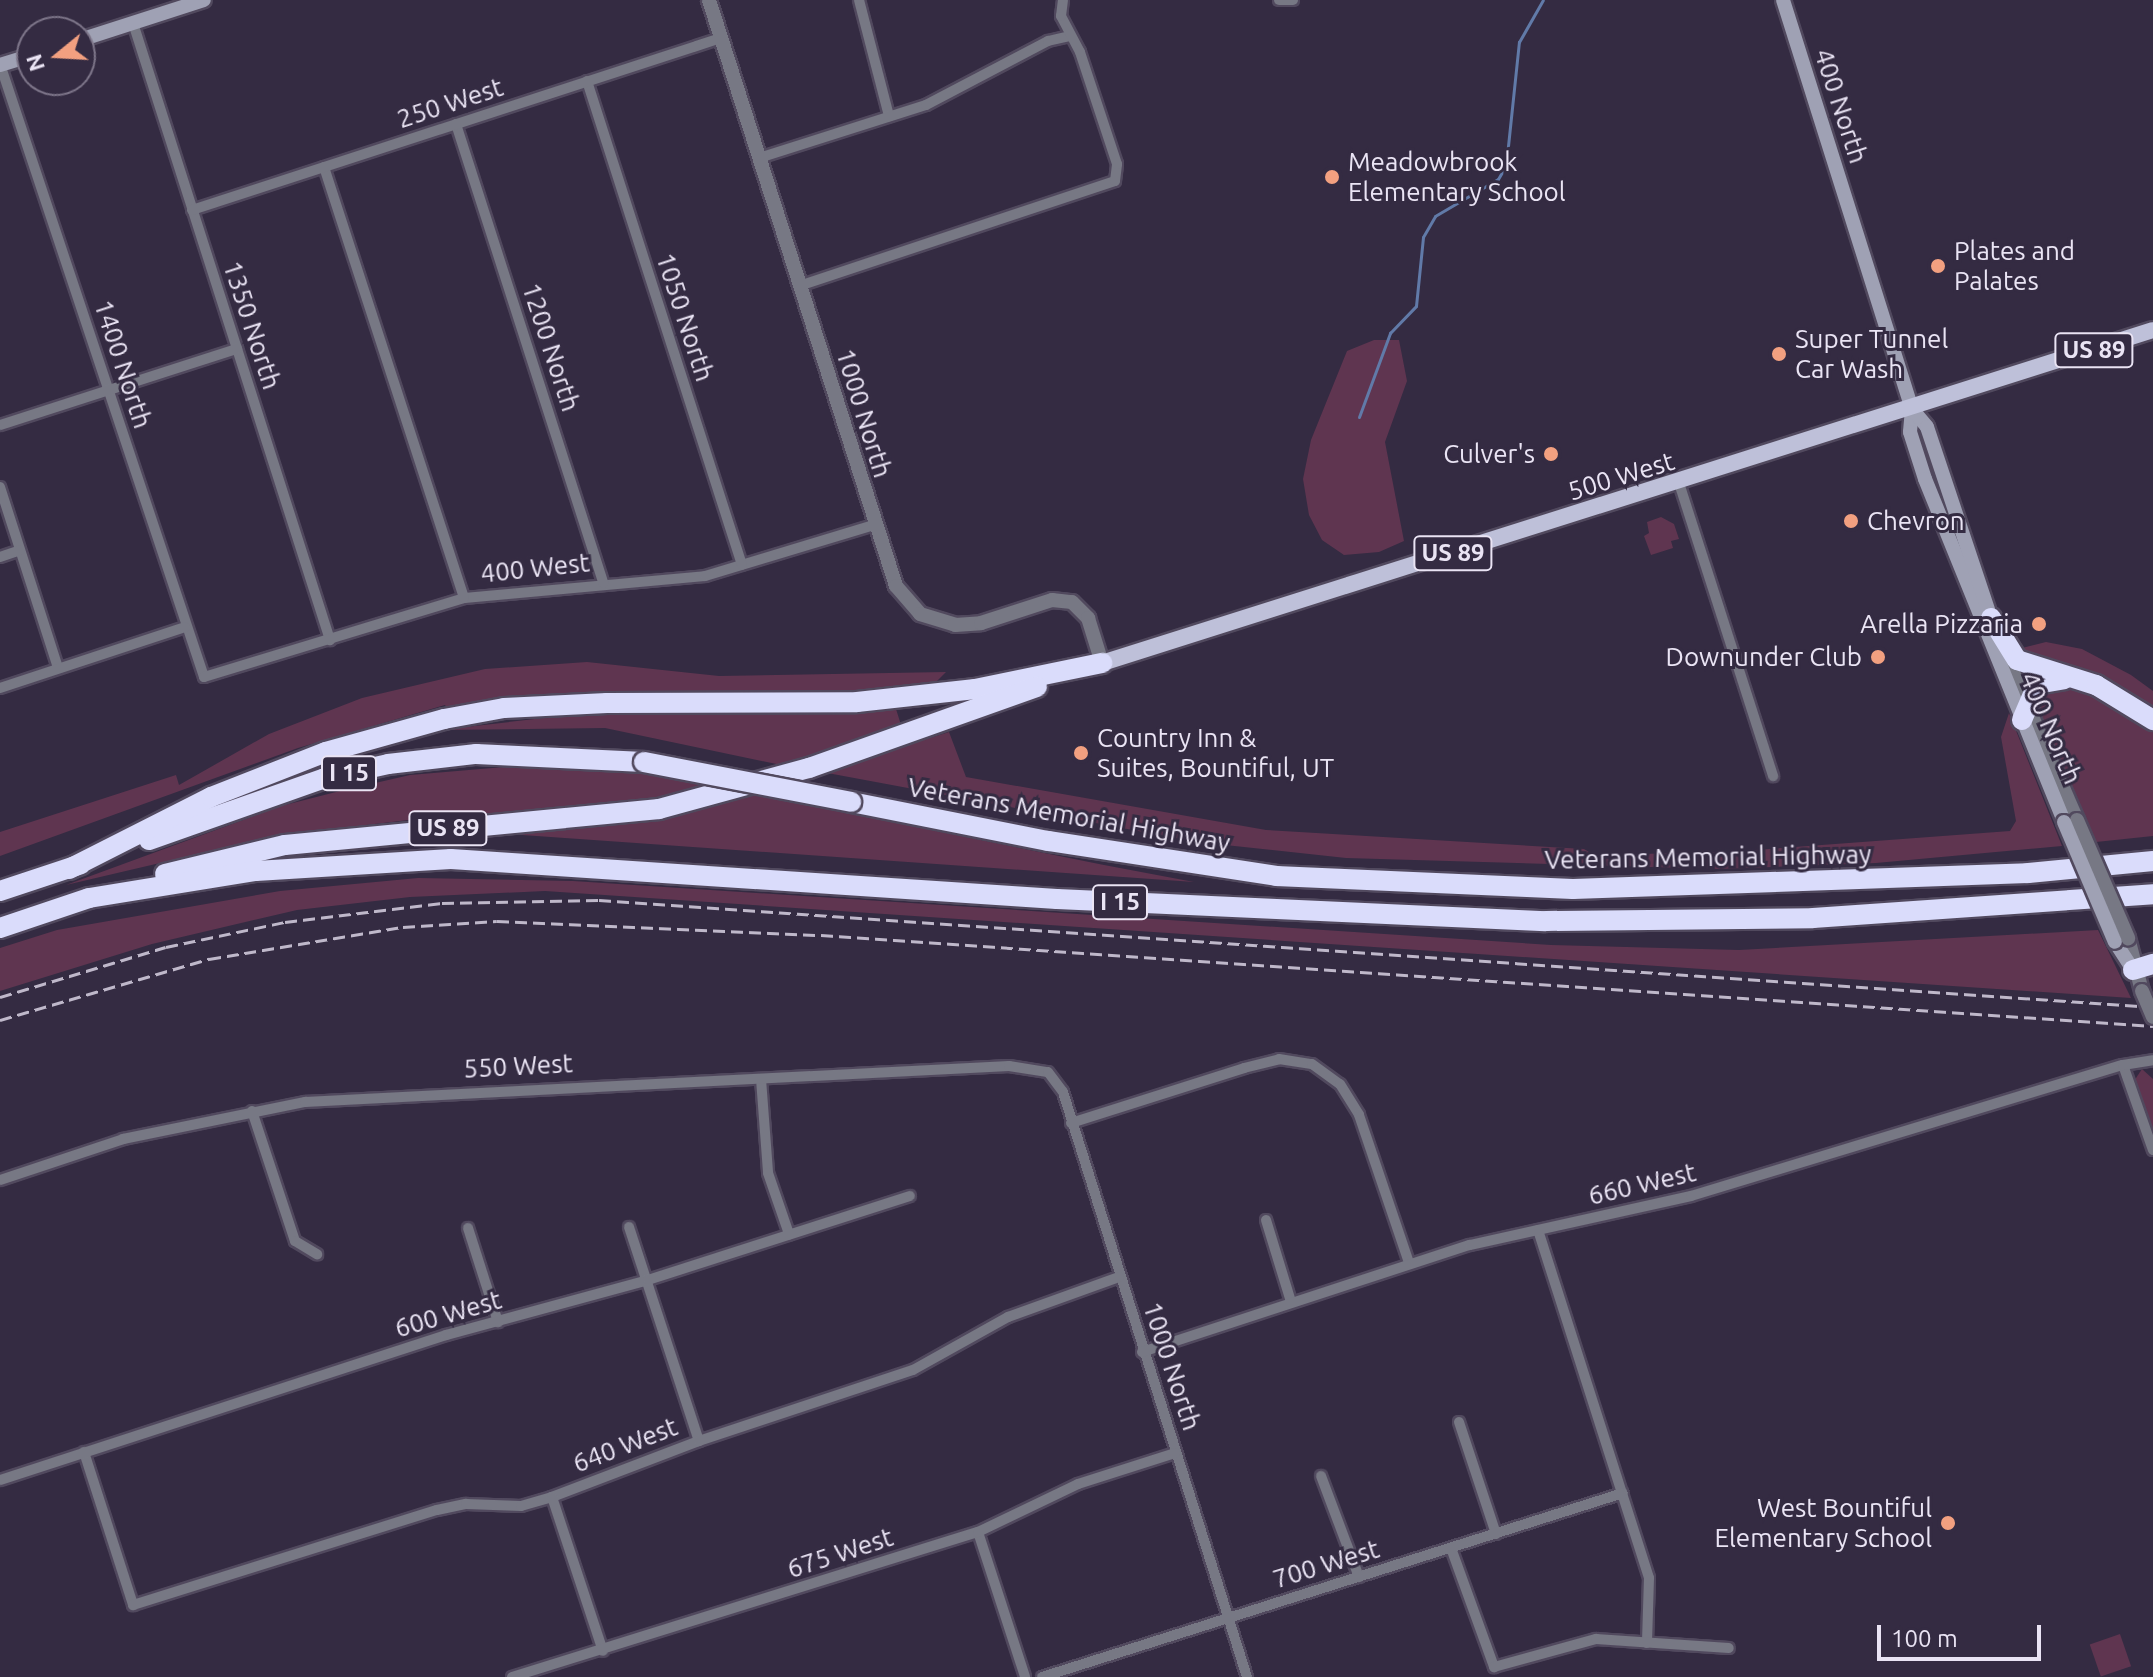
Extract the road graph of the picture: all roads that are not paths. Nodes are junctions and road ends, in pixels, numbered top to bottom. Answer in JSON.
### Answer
{"nodes":[{"id":1,"x":204,"y":0,"type":"edge"},
{"id":2,"x":709,"y":0,"type":"edge"},
{"id":3,"x":859,"y":0,"type":"edge"},
{"id":4,"x":1063,"y":0,"type":"edge"},
{"id":5,"x":1279,"y":0,"type":"edge"},
{"id":6,"x":1293,"y":0,"type":"edge"},
{"id":7,"x":1783,"y":0,"type":"edge"},
{"id":8,"x":133,"y":23,"type":"junction"},
{"id":9,"x":96,"y":35,"type":"edge"},
{"id":10,"x":1070,"y":36,"type":"junction"},
{"id":11,"x":721,"y":38,"type":"junction"},
{"id":12,"x":0,"y":65,"type":"edge"},
{"id":13,"x":587,"y":81,"type":"junction"},
{"id":14,"x":889,"y":116,"type":"junction"},
{"id":15,"x":456,"y":124,"type":"junction"},
{"id":16,"x":759,"y":158,"type":"junction"},
{"id":17,"x":324,"y":167,"type":"junction"},
{"id":18,"x":192,"y":210,"type":"junction"},
{"id":19,"x":799,"y":286,"type":"junction"},
{"id":20,"x":2153,"y":330,"type":"edge"},
{"id":21,"x":237,"y":349,"type":"junction"},
{"id":22,"x":109,"y":390,"type":"junction"},
{"id":23,"x":1912,"y":409,"type":"junction"},
{"id":24,"x":0,"y":425,"type":"edge"},
{"id":25,"x":1679,"y":483,"type":"junction"},
{"id":26,"x":0,"y":487,"type":"edge"},
{"id":27,"x":874,"y":525,"type":"junction"},
{"id":28,"x":20,"y":550,"type":"junction"},
{"id":29,"x":0,"y":557,"type":"edge"},
{"id":30,"x":742,"y":565,"type":"junction"},
{"id":31,"x":603,"y":583,"type":"junction"},
{"id":32,"x":464,"y":598,"type":"junction"},
{"id":33,"x":1991,"y":618,"type":"junction"},
{"id":34,"x":185,"y":627,"type":"junction"},
{"id":35,"x":330,"y":640,"type":"junction"},
{"id":36,"x":1102,"y":663,"type":"junction"},
{"id":37,"x":58,"y":668,"type":"junction"},
{"id":38,"x":204,"y":677,"type":"joint"},
{"id":39,"x":2077,"y":679,"type":"junction"},
{"id":40,"x":0,"y":688,"type":"edge"},
{"id":41,"x":2024,"y":712,"type":"junction"},
{"id":42,"x":2153,"y":720,"type":"edge"},
{"id":43,"x":1773,"y":776,"type":"dead end"},
{"id":44,"x":2153,"y":861,"type":"edge"},
{"id":45,"x":69,"y":869,"type":"junction"},
{"id":46,"x":0,"y":891,"type":"edge"},
{"id":47,"x":2153,"y":894,"type":"edge"},
{"id":48,"x":89,"y":898,"type":"junction"},
{"id":49,"x":0,"y":928,"type":"edge"},
{"id":50,"x":2143,"y":967,"type":"edge"},
{"id":51,"x":2153,"y":1017,"type":"edge"},
{"id":52,"x":2153,"y":1060,"type":"edge"},
{"id":53,"x":2123,"y":1065,"type":"junction"},
{"id":54,"x":1048,"y":1072,"type":"joint"},
{"id":55,"x":761,"y":1079,"type":"junction"},
{"id":56,"x":252,"y":1111,"type":"junction"},
{"id":57,"x":1071,"y":1123,"type":"junction"},
{"id":58,"x":2153,"y":1150,"type":"edge"},
{"id":59,"x":0,"y":1180,"type":"edge"},
{"id":60,"x":910,"y":1196,"type":"dead end"},
{"id":61,"x":1266,"y":1220,"type":"dead end"},
{"id":62,"x":629,"y":1227,"type":"dead end"},
{"id":63,"x":468,"y":1228,"type":"dead end"},
{"id":64,"x":1538,"y":1230,"type":"junction"},
{"id":65,"x":789,"y":1234,"type":"junction"},
{"id":66,"x":317,"y":1254,"type":"dead end"},
{"id":67,"x":1409,"y":1263,"type":"junction"},
{"id":68,"x":1119,"y":1277,"type":"junction"},
{"id":69,"x":648,"y":1280,"type":"junction"},
{"id":70,"x":1291,"y":1302,"type":"junction"},
{"id":71,"x":498,"y":1322,"type":"junction"},
{"id":72,"x":1142,"y":1352,"type":"junction"},
{"id":73,"x":1459,"y":1422,"type":"dead end"},
{"id":74,"x":699,"y":1441,"type":"junction"},
{"id":75,"x":84,"y":1452,"type":"junction"},
{"id":76,"x":1175,"y":1453,"type":"junction"},
{"id":77,"x":1321,"y":1476,"type":"dead end"},
{"id":78,"x":0,"y":1480,"type":"edge"},
{"id":79,"x":1623,"y":1493,"type":"junction"},
{"id":80,"x":552,"y":1497,"type":"junction"},
{"id":81,"x":978,"y":1532,"type":"junction"},
{"id":82,"x":1496,"y":1534,"type":"junction"},
{"id":83,"x":1451,"y":1548,"type":"junction"},
{"id":84,"x":1359,"y":1577,"type":"junction"},
{"id":85,"x":1228,"y":1618,"type":"junction"},
{"id":86,"x":1647,"y":1643,"type":"junction"},
{"id":87,"x":1729,"y":1648,"type":"dead end"},
{"id":88,"x":603,"y":1651,"type":"junction"},
{"id":89,"x":512,"y":1677,"type":"edge"},
{"id":90,"x":1025,"y":1677,"type":"edge"},
{"id":91,"x":1042,"y":1677,"type":"edge"},
{"id":92,"x":1247,"y":1677,"type":"edge"}],
"edges":[{"from":1,"to":8,"type":"main road"},
{"from":2,"to":11,"type":"street","name":"1000 North"},
{"from":3,"to":14,"type":"street"},
{"from":4,"to":10,"type":"street"},
{"from":5,"to":6,"type":"street"},
{"from":7,"to":23,"type":"main road","name":"400 North"},
{"from":8,"to":9,"type":"main road"},
{"from":8,"to":18,"type":"street","name":"1350 North"},
{"from":10,"to":14,"type":"street"},
{"from":10,"to":19,"type":"street"},
{"from":11,"to":13,"type":"street","name":"250 West"},
{"from":11,"to":16,"type":"street","name":"1000 North"},
{"from":12,"to":22,"type":"street","name":"1400 North"},
{"from":13,"to":15,"type":"street","name":"250 West"},
{"from":13,"to":30,"type":"street","name":"1050 North"},
{"from":14,"to":16,"type":"street"},
{"from":15,"to":17,"type":"street","name":"250 West"},
{"from":15,"to":31,"type":"street","name":"1200 North"},
{"from":16,"to":19,"type":"street","name":"1000 North"},
{"from":17,"to":18,"type":"street","name":"250 West"},
{"from":17,"to":32,"type":"street"},
{"from":18,"to":21,"type":"street","name":"1350 North"},
{"from":19,"to":27,"type":"street","name":"1000 North"},
{"from":20,"to":23,"type":"main road","name":"500 West","number":"US 89"},
{"from":21,"to":22,"type":"street"},
{"from":21,"to":35,"type":"street","name":"1350 North"},
{"from":22,"to":24,"type":"street"},
{"from":22,"to":34,"type":"street","name":"1400 North"},
{"from":23,"to":25,"type":"main road","name":"500 West","number":"US 89"},
{"from":23,"to":33,"type":"main road","name":"400 North"},
{"from":23,"to":41,"type":"main road","name":"400 North"},
{"from":25,"to":36,"type":"main road","name":"500 West","number":"US 89"},
{"from":25,"to":43,"type":"street"},
{"from":26,"to":28,"type":"street"},
{"from":27,"to":30,"type":"street","name":"400 West"},
{"from":27,"to":36,"type":"street","name":"1000 North"},
{"from":28,"to":29,"type":"street"},
{"from":28,"to":37,"type":"street"},
{"from":30,"to":31,"type":"street","name":"400 West"},
{"from":31,"to":32,"type":"street","name":"400 West"},
{"from":32,"to":35,"type":"street","name":"400 West"},
{"from":33,"to":39,"type":"highway"},
{"from":33,"to":41,"type":"street","name":"400 North"},
{"from":34,"to":37,"type":"street"},
{"from":34,"to":38,"type":"street","name":"1400 North"},
{"from":35,"to":38,"type":"street","name":"400 West"},
{"from":36,"to":45,"type":"highway","number":"US 89"},
{"from":36,"to":48,"type":"highway","number":"US 89"},
{"from":37,"to":40,"type":"street"},
{"from":39,"to":41,"type":"highway"},
{"from":39,"to":42,"type":"highway"},
{"from":41,"to":50,"type":"main road","name":"400 North","bridge":true},
{"from":44,"to":45,"type":"highway","name":"Veterans Memorial Highway","number":"I 15","bridge":true},
{"from":45,"to":46,"type":"highway","name":"Veterans Memorial Highway","number":"I 15"},
{"from":47,"to":48,"type":"highway","number":"I 15"},
{"from":48,"to":49,"type":"highway","number":"I 15"},
{"from":50,"to":51,"type":"street","name":"400 North","bridge":true},
{"from":52,"to":53,"type":"street","name":"660 West"},
{"from":53,"to":58,"type":"street"},
{"from":53,"to":64,"type":"street","name":"660 West"},
{"from":54,"to":55,"type":"street","name":"550 West"},
{"from":54,"to":57,"type":"street","name":"1000 North"},
{"from":55,"to":56,"type":"street","name":"550 West"},
{"from":55,"to":65,"type":"street"},
{"from":56,"to":59,"type":"street","name":"550 West"},
{"from":56,"to":66,"type":"street"},
{"from":57,"to":67,"type":"street"},
{"from":57,"to":68,"type":"street","name":"1000 North"},
{"from":60,"to":65,"type":"street","name":"600 West"},
{"from":61,"to":70,"type":"street"},
{"from":62,"to":69,"type":"street"},
{"from":63,"to":71,"type":"street"},
{"from":64,"to":67,"type":"street","name":"660 West"},
{"from":64,"to":79,"type":"street"},
{"from":65,"to":69,"type":"street","name":"600 West"},
{"from":67,"to":70,"type":"street","name":"660 West"},
{"from":68,"to":72,"type":"street","name":"1000 North"},
{"from":68,"to":74,"type":"street","name":"640 West"},
{"from":69,"to":71,"type":"street","name":"600 West"},
{"from":69,"to":74,"type":"street"},
{"from":70,"to":72,"type":"street","name":"660 West"},
{"from":71,"to":75,"type":"street","name":"600 West"},
{"from":72,"to":76,"type":"street","name":"1000 North"},
{"from":73,"to":82,"type":"street"},
{"from":74,"to":80,"type":"street","name":"640 West"},
{"from":75,"to":78,"type":"street","name":"600 West"},
{"from":75,"to":80,"type":"street","name":"640 West"},
{"from":76,"to":81,"type":"street","name":"675 West"},
{"from":76,"to":85,"type":"street","name":"1000 North"},
{"from":77,"to":84,"type":"street"},
{"from":79,"to":82,"type":"street","name":"700 West"},
{"from":79,"to":86,"type":"street"},
{"from":80,"to":88,"type":"street"},
{"from":81,"to":88,"type":"street","name":"675 West"},
{"from":81,"to":90,"type":"street"},
{"from":82,"to":83,"type":"street","name":"700 West"},
{"from":83,"to":84,"type":"street","name":"700 West"},
{"from":83,"to":86,"type":"street"},
{"from":84,"to":85,"type":"street","name":"700 West"},
{"from":85,"to":91,"type":"street","name":"700 West"},
{"from":85,"to":92,"type":"street","name":"1000 North"},
{"from":86,"to":87,"type":"street"},
{"from":88,"to":89,"type":"street","name":"675 West"}]}
